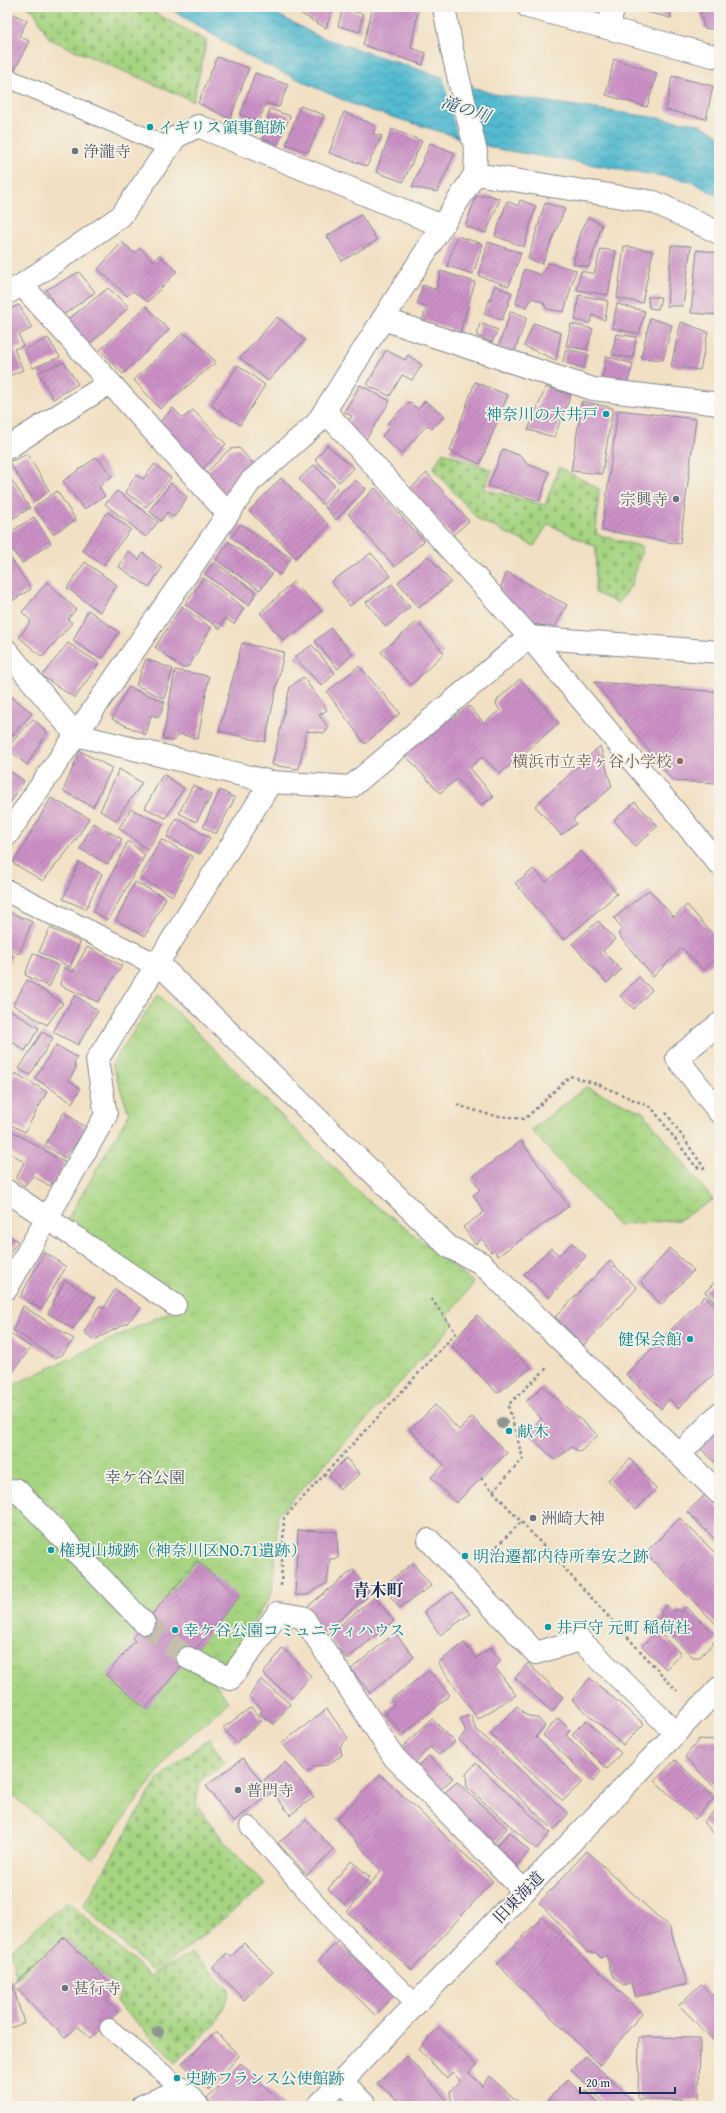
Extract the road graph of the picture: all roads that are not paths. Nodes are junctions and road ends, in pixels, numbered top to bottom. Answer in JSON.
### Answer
{"nodes":[{"id":1,"x":444,"y":7,"type":"edge"},
{"id":2,"x":528,"y":7,"type":"edge"},
{"id":3,"x":614,"y":7,"type":"edge"},
{"id":4,"x":608,"y":28,"type":"junction"},
{"id":5,"x":719,"y":56,"type":"edge"},
{"id":6,"x":10,"y":80,"type":"dead end"},
{"id":7,"x":169,"y":147,"type":"junction"},
{"id":8,"x":475,"y":174,"type":"junction"},
{"id":9,"x":442,"y":226,"type":"junction"},
{"id":10,"x":719,"y":233,"type":"edge"},
{"id":11,"x":14,"y":289,"type":"edge"},
{"id":12,"x":383,"y":319,"type":"junction"},
{"id":13,"x":108,"y":384,"type":"junction"},
{"id":14,"x":719,"y":404,"type":"edge"},
{"id":15,"x":325,"y":411,"type":"junction"},
{"id":16,"x":7,"y":448,"type":"edge"},
{"id":17,"x":228,"y":514,"type":"junction"},
{"id":18,"x":529,"y":637,"type":"junction"},
{"id":19,"x":7,"y":651,"type":"edge"},
{"id":20,"x":719,"y":652,"type":"edge"},
{"id":21,"x":76,"y":735,"type":"junction"},
{"id":22,"x":271,"y":782,"type":"junction"},
{"id":23,"x":7,"y":835,"type":"edge"},
{"id":24,"x":719,"y":864,"type":"edge"},
{"id":25,"x":7,"y":891,"type":"edge"},
{"id":26,"x":158,"y":965,"type":"junction"},
{"id":27,"x":719,"y":1024,"type":"edge"},
{"id":28,"x":719,"y":1112,"type":"edge"},
{"id":29,"x":7,"y":1191,"type":"edge"},
{"id":30,"x":47,"y":1217,"type":"junction"},
{"id":31,"x":7,"y":1288,"type":"edge"},
{"id":32,"x":175,"y":1305,"type":"dead end"},
{"id":33,"x":719,"y":1414,"type":"edge"},
{"id":34,"x":680,"y":1454,"type":"junction"},
{"id":35,"x":17,"y":1490,"type":"dead end"},
{"id":36,"x":719,"y":1493,"type":"edge"},
{"id":37,"x":429,"y":1540,"type":"dead end"},
{"id":38,"x":144,"y":1623,"type":"tunnel mouth"},
{"id":39,"x":188,"y":1658,"type":"tunnel mouth"},
{"id":40,"x":711,"y":1703,"type":"edge"},
{"id":41,"x":676,"y":1733,"type":"junction"},
{"id":42,"x":249,"y":1826,"type":"dead end"},
{"id":43,"x":524,"y":1891,"type":"junction"},
{"id":44,"x":416,"y":2004,"type":"junction"},
{"id":45,"x":108,"y":2028,"type":"dead end"},
{"id":46,"x":342,"y":2081,"type":"junction"},
{"id":47,"x":182,"y":2089,"type":"junction"},
{"id":48,"x":142,"y":2106,"type":"edge"},
{"id":49,"x":198,"y":2106,"type":"edge"},
{"id":50,"x":318,"y":2106,"type":"edge"},
{"id":51,"x":366,"y":2106,"type":"edge"}],
"edges":[{"from":1,"to":8,"type":"street"},
{"from":2,"to":4,"type":"street"},
{"from":3,"to":4,"type":"street"},
{"from":4,"to":5,"type":"street"},
{"from":6,"to":7,"type":"lane"},
{"from":7,"to":9,"type":"street"},
{"from":7,"to":11,"type":"street"},
{"from":8,"to":9,"type":"street"},
{"from":8,"to":10,"type":"street"},
{"from":9,"to":12,"type":"street"},
{"from":11,"to":13,"type":"street"},
{"from":12,"to":14,"type":"street"},
{"from":12,"to":15,"type":"street"},
{"from":13,"to":16,"type":"street"},
{"from":13,"to":17,"type":"street"},
{"from":15,"to":17,"type":"street"},
{"from":15,"to":18,"type":"street"},
{"from":17,"to":21,"type":"street"},
{"from":18,"to":20,"type":"street"},
{"from":18,"to":22,"type":"street"},
{"from":18,"to":24,"type":"street"},
{"from":19,"to":21,"type":"street"},
{"from":21,"to":22,"type":"street"},
{"from":21,"to":23,"type":"street"},
{"from":22,"to":26,"type":"street"},
{"from":25,"to":26,"type":"street"},
{"from":26,"to":30,"type":"street"},
{"from":26,"to":34,"type":"street"},
{"from":27,"to":28,"type":"street"},
{"from":29,"to":30,"type":"street"},
{"from":30,"to":31,"type":"street"},
{"from":30,"to":32,"type":"street"},
{"from":33,"to":34,"type":"street"},
{"from":34,"to":36,"type":"street"},
{"from":35,"to":38,"type":"street"},
{"from":37,"to":41,"type":"street"},
{"from":39,"to":43,"type":"street"},
{"from":40,"to":41,"type":"street","name":"旧東海道"},
{"from":41,"to":43,"type":"street","name":"旧東海道"},
{"from":42,"to":44,"type":"lane"},
{"from":43,"to":44,"type":"street","name":"旧東海道"},
{"from":44,"to":46,"type":"street","name":"旧東海道"},
{"from":45,"to":47,"type":"lane"},
{"from":46,"to":50,"type":"street","name":"旧東海道"},
{"from":46,"to":51,"type":"street"},
{"from":47,"to":48,"type":"street"},
{"from":47,"to":49,"type":"street"}]}
